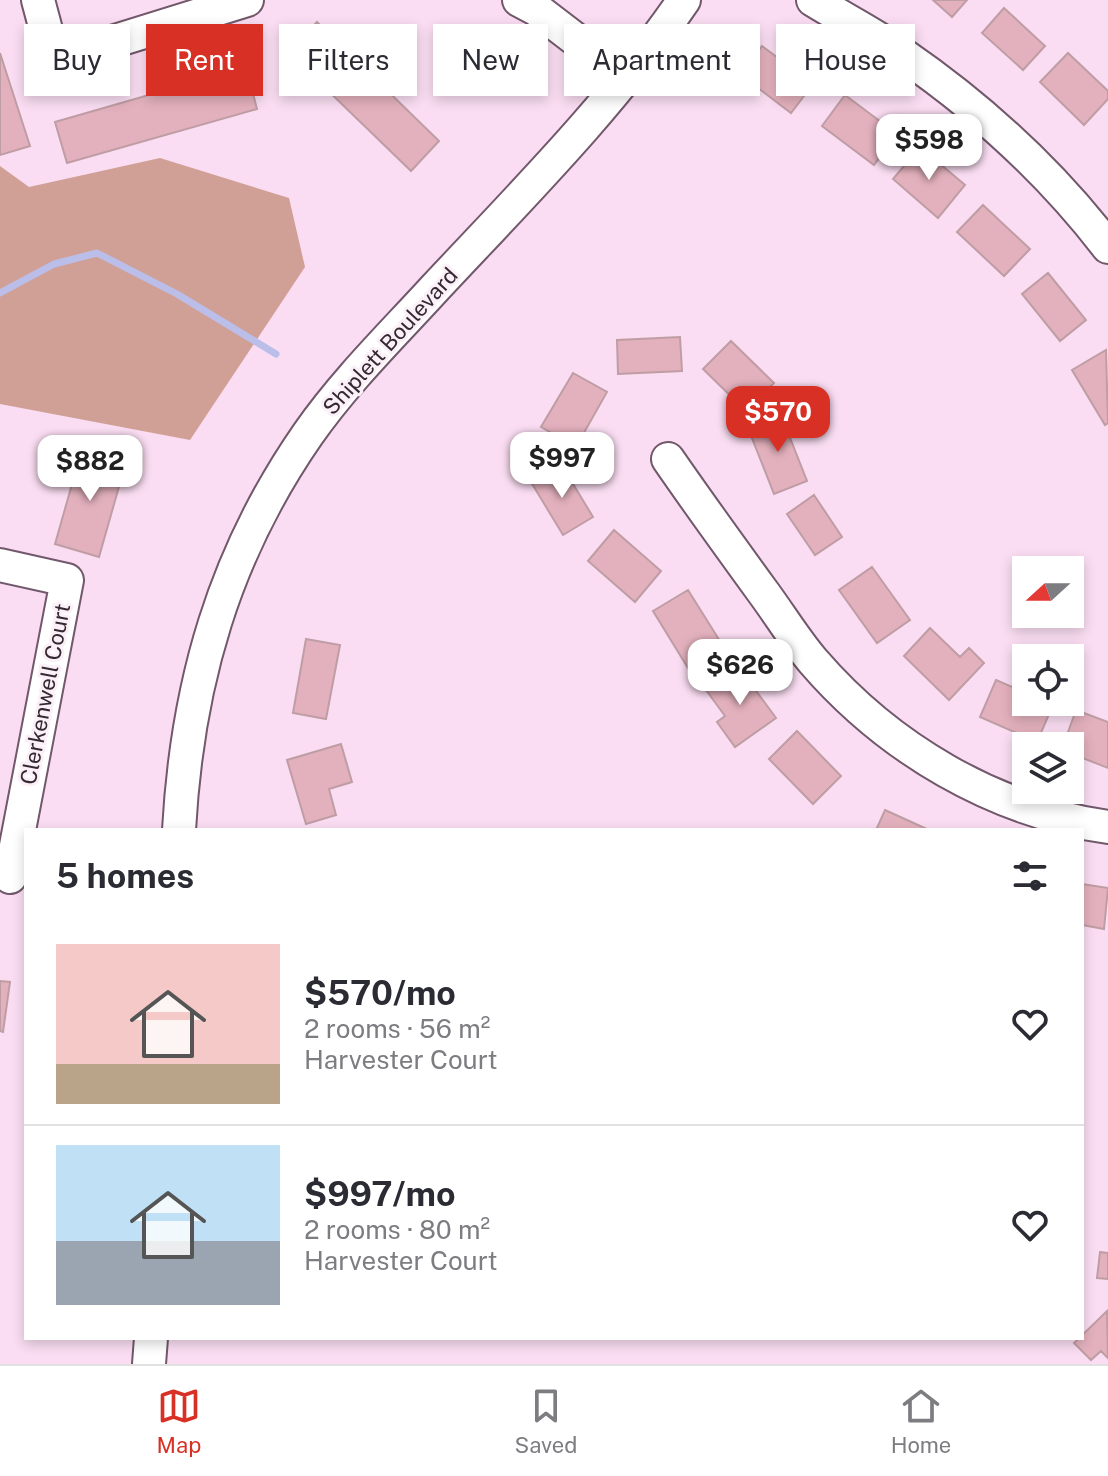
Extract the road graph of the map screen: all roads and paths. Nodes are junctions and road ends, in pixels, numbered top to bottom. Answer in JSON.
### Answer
{"nodes":[{"id":1,"x":38,"y":0,"type":"edge"},
{"id":2,"x":247,"y":0,"type":"edge"},
{"id":3,"x":519,"y":0,"type":"edge"},
{"id":4,"x":684,"y":0,"type":"edge"},
{"id":5,"x":813,"y":0,"type":"edge"},
{"id":6,"x":666,"y":24,"type":"edge"},
{"id":7,"x":564,"y":30,"type":"edge"},
{"id":8,"x":611,"y":96,"type":"edge"},
{"id":9,"x":1108,"y":247,"type":"edge"},
{"id":10,"x":668,"y":459,"type":"dead end"},
{"id":11,"x":0,"y":565,"type":"edge"},
{"id":12,"x":1108,"y":827,"type":"edge"},
{"id":13,"x":179,"y":828,"type":"edge"},
{"id":14,"x":12,"y":877,"type":"edge"},
{"id":15,"x":151,"y":1340,"type":"edge"},
{"id":16,"x":149,"y":1364,"type":"edge"}],
"edges":[{"from":1,"to":2,"type":"street"},
{"from":3,"to":7,"type":"street"},
{"from":4,"to":6,"type":"street","name":"Shiplett Boulevard"},
{"from":5,"to":9,"type":"street"},
{"from":8,"to":13,"type":"street","name":"Shiplett Boulevard"},
{"from":10,"to":12,"type":"street"},
{"from":11,"to":14,"type":"street","name":"Clerkenwell Court"},
{"from":15,"to":16,"type":"street"}]}
